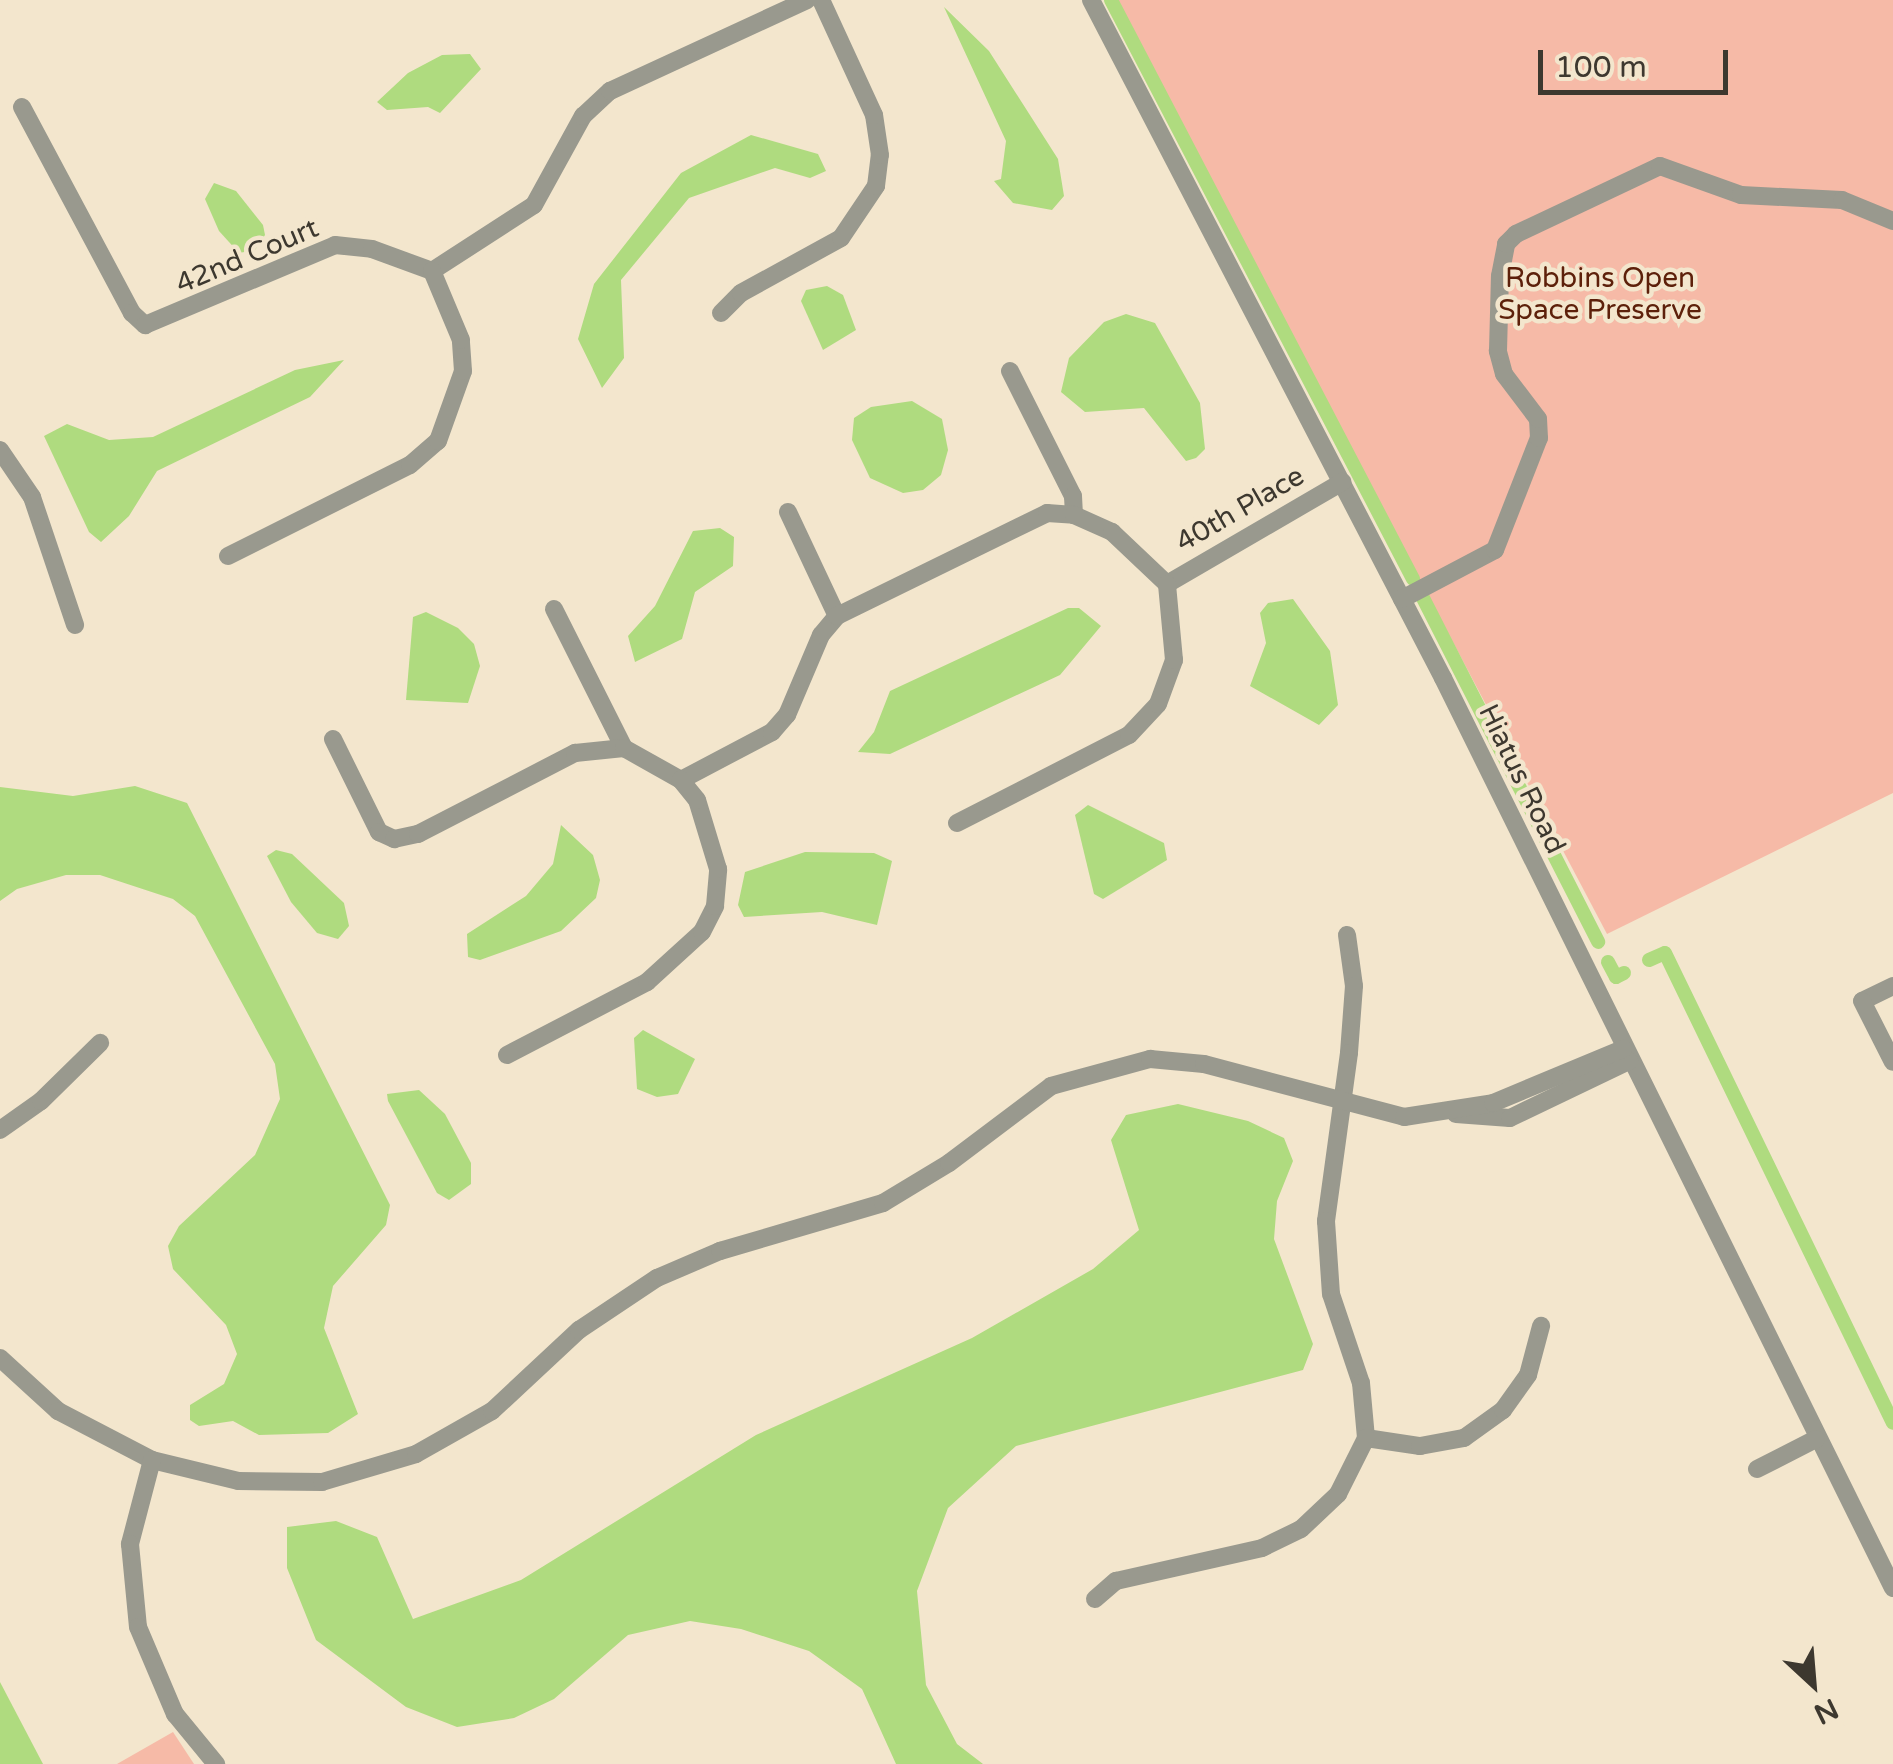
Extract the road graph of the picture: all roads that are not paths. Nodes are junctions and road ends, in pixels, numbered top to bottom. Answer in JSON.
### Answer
{"nodes":[{"id":1,"x":807,"y":0,"type":"edge"},
{"id":2,"x":821,"y":0,"type":"edge"},
{"id":3,"x":1091,"y":0,"type":"edge"},
{"id":4,"x":22,"y":107,"type":"dead end"},
{"id":5,"x":1893,"y":221,"type":"edge"},
{"id":6,"x":432,"y":271,"type":"junction"},
{"id":7,"x":721,"y":313,"type":"dead end"},
{"id":8,"x":1010,"y":371,"type":"dead end"},
{"id":9,"x":0,"y":450,"type":"edge"},
{"id":10,"x":1342,"y":482,"type":"junction"},
{"id":11,"x":788,"y":512,"type":"dead end"},
{"id":12,"x":1074,"y":515,"type":"junction"},
{"id":13,"x":228,"y":556,"type":"dead end"},
{"id":14,"x":1166,"y":584,"type":"junction"},
{"id":15,"x":1402,"y":598,"type":"junction"},
{"id":16,"x":554,"y":609,"type":"dead end"},
{"id":17,"x":838,"y":616,"type":"junction"},
{"id":18,"x":74,"y":625,"type":"dead end"},
{"id":19,"x":333,"y":739,"type":"dead end"},
{"id":20,"x":624,"y":748,"type":"junction"},
{"id":21,"x":681,"y":780,"type":"junction"},
{"id":22,"x":957,"y":823,"type":"dead end"},
{"id":23,"x":1347,"y":934,"type":"dead end"},
{"id":24,"x":1893,"y":986,"type":"edge"},
{"id":25,"x":100,"y":1043,"type":"dead end"},
{"id":26,"x":507,"y":1055,"type":"dead end"},
{"id":27,"x":1626,"y":1055,"type":"junction"},
{"id":28,"x":1893,"y":1062,"type":"edge"},
{"id":29,"x":1340,"y":1104,"type":"junction"},
{"id":30,"x":1456,"y":1114,"type":"junction"},
{"id":31,"x":0,"y":1130,"type":"edge"},
{"id":32,"x":1540,"y":1326,"type":"dead end"},
{"id":33,"x":0,"y":1358,"type":"edge"},
{"id":34,"x":1366,"y":1438,"type":"junction"},
{"id":35,"x":1816,"y":1439,"type":"junction"},
{"id":36,"x":152,"y":1460,"type":"junction"},
{"id":37,"x":1756,"y":1468,"type":"dead end"},
{"id":38,"x":1893,"y":1588,"type":"edge"},
{"id":39,"x":1095,"y":1599,"type":"dead end"},
{"id":40,"x":216,"y":1764,"type":"edge"}],
"edges":[{"from":1,"to":6,"type":"street"},
{"from":2,"to":7,"type":"street"},
{"from":3,"to":10,"type":"street","name":"Hiatus Road"},
{"from":4,"to":6,"type":"street","name":"42nd Court"},
{"from":5,"to":15,"type":"street"},
{"from":6,"to":13,"type":"street"},
{"from":8,"to":12,"type":"street"},
{"from":9,"to":18,"type":"street"},
{"from":10,"to":14,"type":"street","name":"40th Place"},
{"from":10,"to":15,"type":"street","name":"Hiatus Road"},
{"from":11,"to":17,"type":"street"},
{"from":12,"to":14,"type":"street"},
{"from":12,"to":17,"type":"street"},
{"from":14,"to":22,"type":"street"},
{"from":15,"to":27,"type":"street","name":"Hiatus Road"},
{"from":16,"to":20,"type":"street"},
{"from":17,"to":21,"type":"street"},
{"from":19,"to":20,"type":"street"},
{"from":20,"to":21,"type":"street"},
{"from":21,"to":26,"type":"street"},
{"from":23,"to":29,"type":"street"},
{"from":24,"to":28,"type":"street"},
{"from":25,"to":31,"type":"street"},
{"from":27,"to":30,"type":"street"},
{"from":27,"to":30,"type":"street"},
{"from":27,"to":35,"type":"street","name":"Hiatus Road"},
{"from":29,"to":30,"type":"street"},
{"from":29,"to":34,"type":"street"},
{"from":29,"to":36,"type":"street"},
{"from":32,"to":34,"type":"street"},
{"from":33,"to":36,"type":"street"},
{"from":34,"to":39,"type":"street"},
{"from":35,"to":37,"type":"street"},
{"from":35,"to":38,"type":"street","name":"Hiatus Road"},
{"from":36,"to":40,"type":"street"}]}
